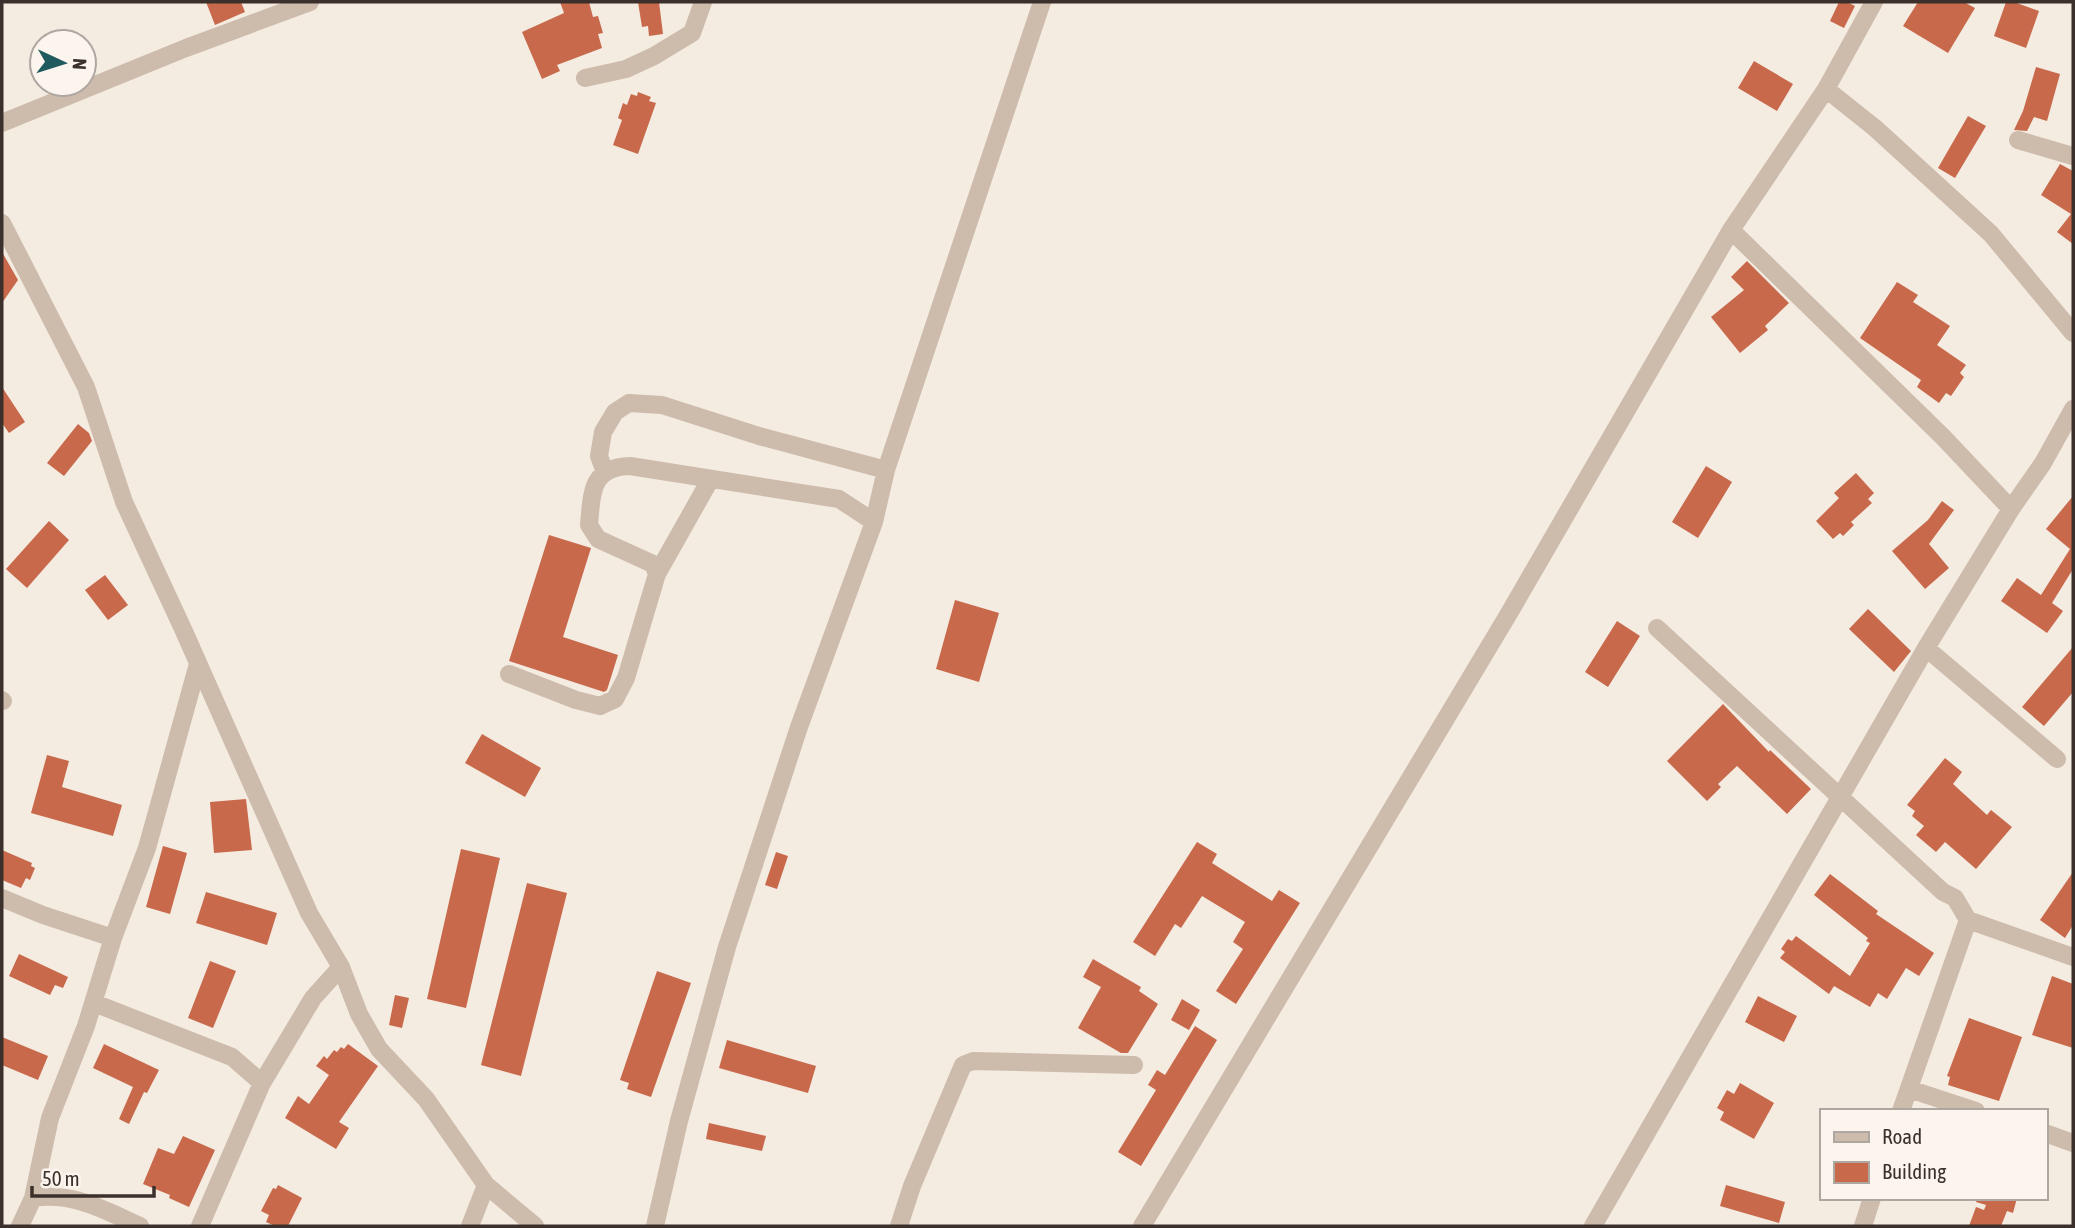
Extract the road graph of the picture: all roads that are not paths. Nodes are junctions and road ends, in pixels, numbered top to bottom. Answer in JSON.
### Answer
{"nodes":[{"id":1,"x":310,"y":2,"type":"edge"},
{"id":2,"x":703,"y":2,"type":"edge"},
{"id":3,"x":1042,"y":2,"type":"edge"},
{"id":4,"x":1874,"y":2,"type":"edge"},
{"id":5,"x":585,"y":78,"type":"dead end"},
{"id":6,"x":1826,"y":89,"type":"junction"},
{"id":7,"x":2,"y":123,"type":"edge"},
{"id":8,"x":2018,"y":140,"type":"dead end"},
{"id":9,"x":2073,"y":156,"type":"edge"},
{"id":10,"x":2,"y":223,"type":"edge"},
{"id":11,"x":1731,"y":230,"type":"junction"},
{"id":12,"x":2073,"y":333,"type":"edge"},
{"id":13,"x":2073,"y":409,"type":"edge"},
{"id":14,"x":604,"y":470,"type":"junction"},
{"id":15,"x":886,"y":470,"type":"junction"},
{"id":16,"x":710,"y":480,"type":"junction"},
{"id":17,"x":2011,"y":509,"type":"junction"},
{"id":18,"x":874,"y":522,"type":"junction"},
{"id":19,"x":657,"y":574,"type":"junction"},
{"id":20,"x":1657,"y":628,"type":"dead end"},
{"id":21,"x":1926,"y":648,"type":"junction"},
{"id":22,"x":198,"y":664,"type":"junction"},
{"id":23,"x":509,"y":674,"type":"dead end"},
{"id":24,"x":2057,"y":759,"type":"dead end"},
{"id":25,"x":1840,"y":796,"type":"junction"},
{"id":26,"x":2,"y":898,"type":"edge"},
{"id":27,"x":1968,"y":920,"type":"junction"},
{"id":28,"x":113,"y":938,"type":"junction"},
{"id":29,"x":2073,"y":957,"type":"edge"},
{"id":30,"x":341,"y":967,"type":"junction"},
{"id":31,"x":94,"y":1003,"type":"junction"},
{"id":32,"x":1134,"y":1065,"type":"dead end"},
{"id":33,"x":262,"y":1083,"type":"junction"},
{"id":34,"x":1909,"y":1089,"type":"junction"},
{"id":35,"x":1902,"y":1109,"type":"edge"},
{"id":36,"x":1970,"y":1109,"type":"edge"},
{"id":37,"x":2047,"y":1134,"type":"edge"},
{"id":38,"x":2073,"y":1143,"type":"edge"},
{"id":39,"x":486,"y":1185,"type":"junction"},
{"id":40,"x":33,"y":1198,"type":"junction"},
{"id":41,"x":1871,"y":1200,"type":"edge"},
{"id":42,"x":20,"y":1226,"type":"edge"},
{"id":43,"x":140,"y":1226,"type":"edge"},
{"id":44,"x":200,"y":1226,"type":"edge"},
{"id":45,"x":470,"y":1226,"type":"edge"},
{"id":46,"x":535,"y":1226,"type":"edge"},
{"id":47,"x":655,"y":1226,"type":"edge"},
{"id":48,"x":899,"y":1226,"type":"edge"},
{"id":49,"x":1142,"y":1226,"type":"edge"},
{"id":50,"x":1593,"y":1226,"type":"edge"},
{"id":51,"x":1863,"y":1226,"type":"edge"}],
"edges":[{"from":1,"to":7,"type":"street"},
{"from":2,"to":5,"type":"street"},
{"from":3,"to":15,"type":"street"},
{"from":4,"to":6,"type":"street"},
{"from":6,"to":11,"type":"street"},
{"from":6,"to":12,"type":"street"},
{"from":8,"to":9,"type":"street"},
{"from":10,"to":22,"type":"street"},
{"from":11,"to":17,"type":"street"},
{"from":11,"to":49,"type":"street"},
{"from":13,"to":17,"type":"street"},
{"from":14,"to":15,"type":"street"},
{"from":14,"to":16,"type":"street"},
{"from":14,"to":19,"type":"street"},
{"from":15,"to":18,"type":"street"},
{"from":16,"to":18,"type":"street"},
{"from":16,"to":19,"type":"street"},
{"from":17,"to":21,"type":"street"},
{"from":18,"to":47,"type":"street"},
{"from":19,"to":23,"type":"street"},
{"from":20,"to":25,"type":"street"},
{"from":21,"to":24,"type":"street"},
{"from":21,"to":25,"type":"street"},
{"from":22,"to":28,"type":"street"},
{"from":22,"to":30,"type":"street"},
{"from":25,"to":27,"type":"street"},
{"from":25,"to":50,"type":"street"},
{"from":26,"to":28,"type":"street"},
{"from":27,"to":29,"type":"street"},
{"from":27,"to":34,"type":"street"},
{"from":28,"to":31,"type":"street"},
{"from":30,"to":33,"type":"street"},
{"from":30,"to":39,"type":"street"},
{"from":31,"to":33,"type":"street"},
{"from":31,"to":40,"type":"street"},
{"from":32,"to":48,"type":"street"},
{"from":33,"to":44,"type":"street"},
{"from":34,"to":35,"type":"street"},
{"from":34,"to":36,"type":"street"},
{"from":37,"to":38,"type":"street"},
{"from":39,"to":45,"type":"street"},
{"from":39,"to":46,"type":"street"},
{"from":40,"to":42,"type":"street"},
{"from":40,"to":43,"type":"street"},
{"from":41,"to":51,"type":"street"}]}
